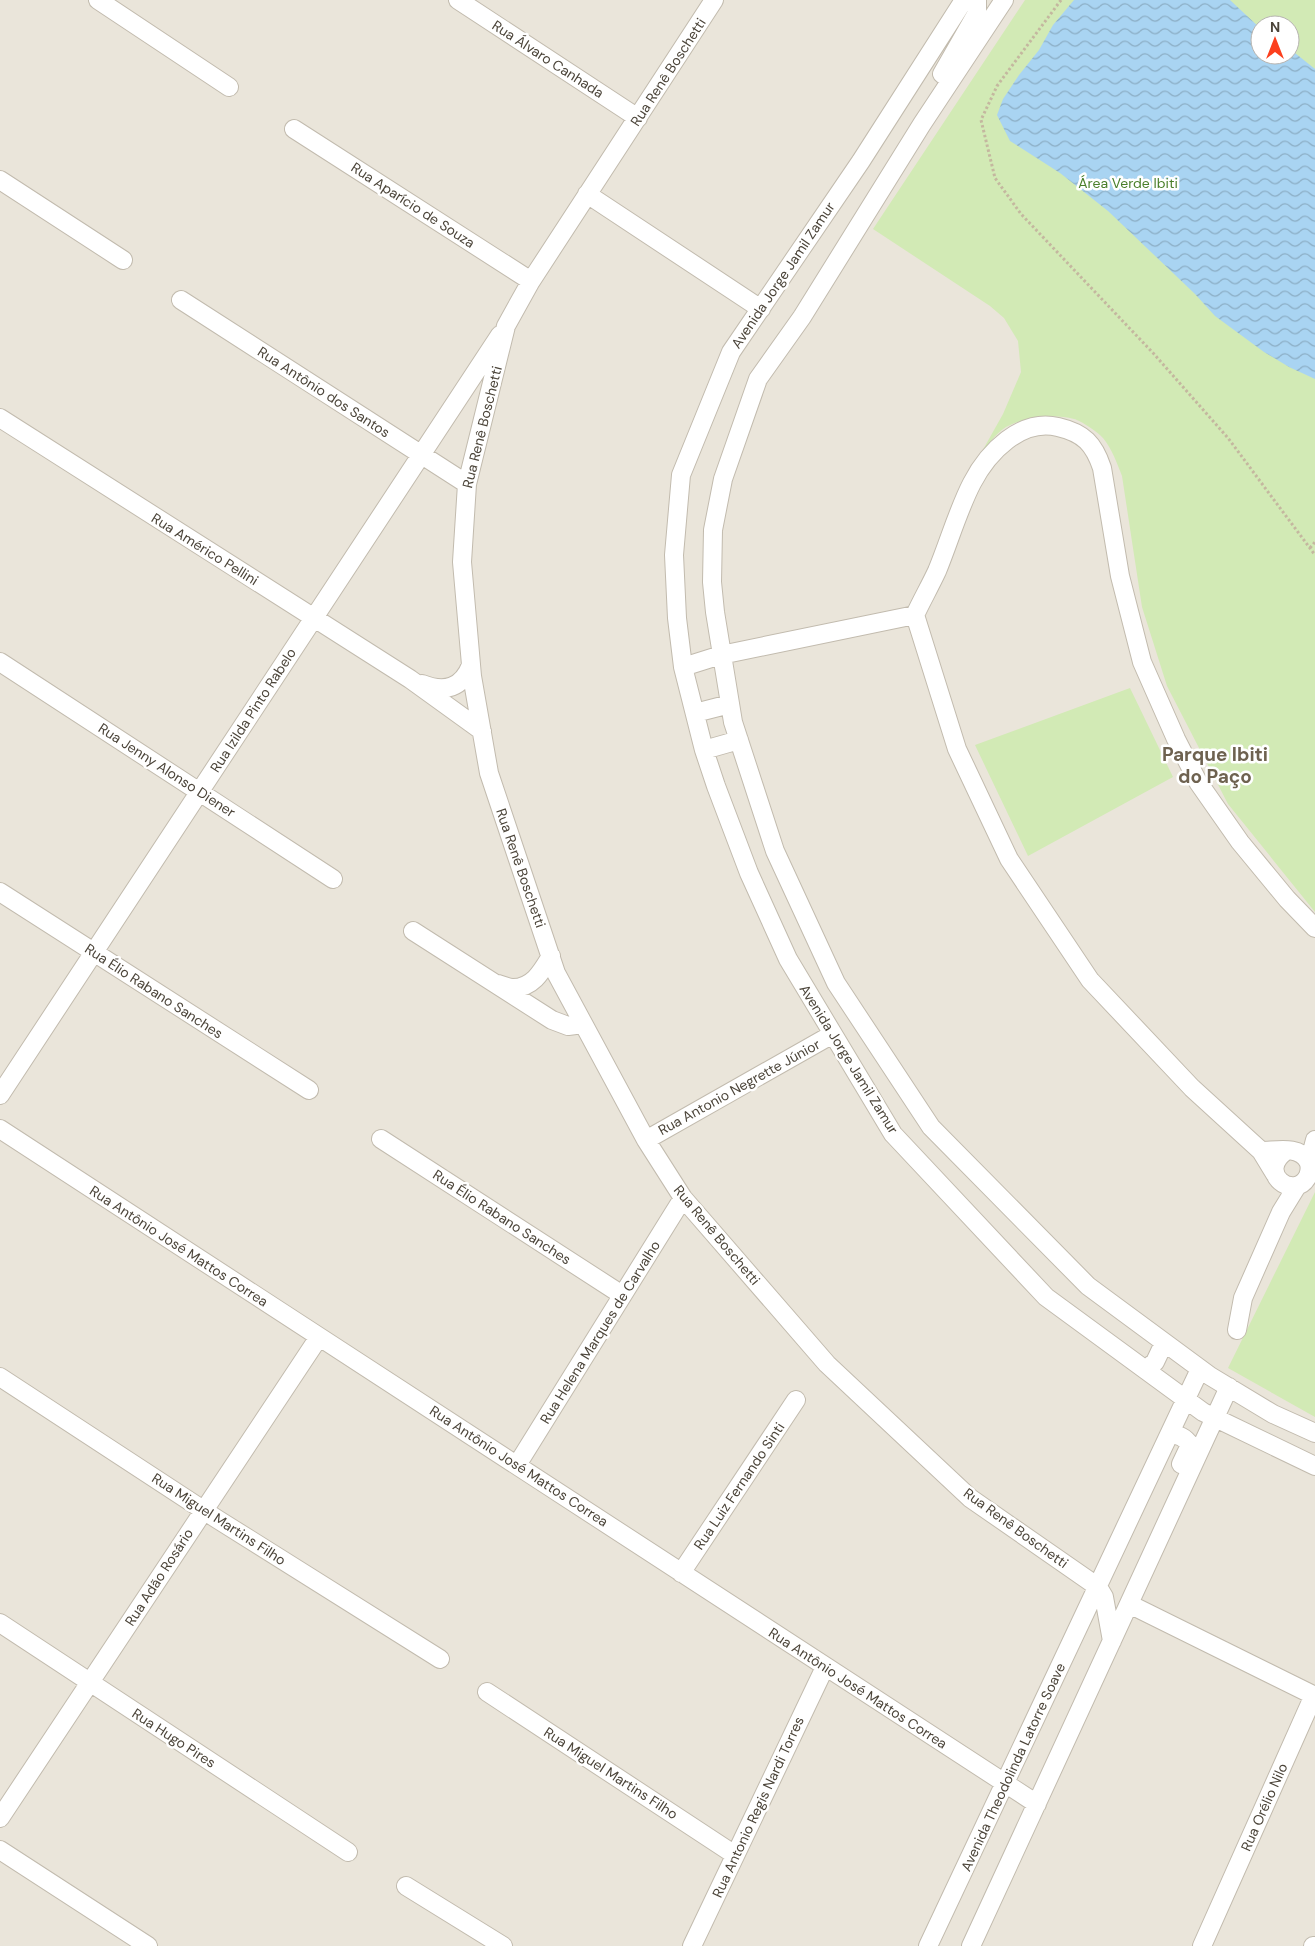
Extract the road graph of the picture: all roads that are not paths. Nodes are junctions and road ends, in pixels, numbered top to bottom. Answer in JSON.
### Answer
{"nodes":[{"id":1,"x":98,"y":0,"type":"edge"},
{"id":2,"x":458,"y":0,"type":"edge"},
{"id":3,"x":714,"y":0,"type":"edge"},
{"id":4,"x":964,"y":0,"type":"edge"},
{"id":5,"x":977,"y":0,"type":"edge"},
{"id":6,"x":1004,"y":0,"type":"edge"},
{"id":7,"x":228,"y":87,"type":"dead end"},
{"id":8,"x":638,"y":118,"type":"junction"},
{"id":9,"x":922,"y":124,"type":"junction"},
{"id":10,"x":294,"y":129,"type":"dead end"},
{"id":11,"x":0,"y":180,"type":"edge"},
{"id":12,"x":587,"y":194,"type":"junction"},
{"id":13,"x":123,"y":260,"type":"dead end"},
{"id":14,"x":531,"y":281,"type":"junction"},
{"id":15,"x":181,"y":300,"type":"dead end"},
{"id":16,"x":761,"y":309,"type":"junction"},
{"id":17,"x":506,"y":326,"type":"junction"},
{"id":18,"x":0,"y":418,"type":"edge"},
{"id":19,"x":421,"y":454,"type":"junction"},
{"id":20,"x":467,"y":484,"type":"junction"},
{"id":21,"x":915,"y":615,"type":"junction"},
{"id":22,"x":314,"y":618,"type":"junction"},
{"id":23,"x":721,"y":655,"type":"junction"},
{"id":24,"x":0,"y":662,"type":"edge"},
{"id":25,"x":471,"y":665,"type":"junction"},
{"id":26,"x":683,"y":667,"type":"junction"},
{"id":27,"x":410,"y":679,"type":"junction"},
{"id":28,"x":730,"y":704,"type":"junction"},
{"id":29,"x":695,"y":713,"type":"junction"},
{"id":30,"x":482,"y":731,"type":"junction"},
{"id":31,"x":739,"y":740,"type":"junction"},
{"id":32,"x":704,"y":750,"type":"junction"},
{"id":33,"x":200,"y":792,"type":"junction"},
{"id":34,"x":333,"y":879,"type":"dead end"},
{"id":35,"x":0,"y":892,"type":"edge"},
{"id":36,"x":1315,"y":928,"type":"edge"},
{"id":37,"x":413,"y":931,"type":"dead end"},
{"id":38,"x":94,"y":952,"type":"junction"},
{"id":39,"x":550,"y":956,"type":"junction"},
{"id":40,"x":492,"y":982,"type":"junction"},
{"id":41,"x":583,"y":1024,"type":"junction"},
{"id":42,"x":833,"y":1034,"type":"junction"},
{"id":43,"x":309,"y":1090,"type":"dead end"},
{"id":44,"x":0,"y":1094,"type":"edge"},
{"id":45,"x":0,"y":1129,"type":"edge"},
{"id":46,"x":381,"y":1139,"type":"dead end"},
{"id":47,"x":1315,"y":1139,"type":"edge"},
{"id":48,"x":646,"y":1140,"type":"junction"},
{"id":49,"x":1261,"y":1151,"type":"junction"},
{"id":50,"x":1291,"y":1151,"type":"junction"},
{"id":51,"x":1309,"y":1163,"type":"junction"},
{"id":52,"x":1277,"y":1178,"type":"junction"},
{"id":53,"x":1297,"y":1186,"type":"junction"},
{"id":54,"x":683,"y":1198,"type":"junction"},
{"id":55,"x":1281,"y":1212,"type":"junction"},
{"id":56,"x":624,"y":1294,"type":"junction"},
{"id":57,"x":1237,"y":1330,"type":"dead end"},
{"id":58,"x":319,"y":1337,"type":"junction"},
{"id":59,"x":1164,"y":1342,"type":"junction"},
{"id":60,"x":1200,"y":1369,"type":"junction"},
{"id":61,"x":1146,"y":1370,"type":"junction"},
{"id":62,"x":0,"y":1377,"type":"edge"},
{"id":63,"x":1229,"y":1387,"type":"junction"},
{"id":64,"x":796,"y":1400,"type":"dead end"},
{"id":65,"x":1186,"y":1400,"type":"junction"},
{"id":66,"x":1273,"y":1414,"type":"junction"},
{"id":67,"x":1215,"y":1418,"type":"junction"},
{"id":68,"x":1315,"y":1433,"type":"edge"},
{"id":69,"x":1170,"y":1434,"type":"junction"},
{"id":70,"x":1261,"y":1440,"type":"junction"},
{"id":71,"x":518,"y":1465,"type":"junction"},
{"id":72,"x":1315,"y":1466,"type":"edge"},
{"id":73,"x":204,"y":1510,"type":"junction"},
{"id":74,"x":681,"y":1573,"type":"junction"},
{"id":75,"x":1143,"y":1574,"type":"junction"},
{"id":76,"x":1098,"y":1587,"type":"junction"},
{"id":77,"x":1129,"y":1604,"type":"junction"},
{"id":78,"x":0,"y":1624,"type":"edge"},
{"id":79,"x":1112,"y":1641,"type":"junction"},
{"id":80,"x":440,"y":1659,"type":"dead end"},
{"id":81,"x":825,"y":1667,"type":"junction"},
{"id":82,"x":90,"y":1682,"type":"junction"},
{"id":83,"x":487,"y":1692,"type":"dead end"},
{"id":84,"x":1314,"y":1696,"type":"edge"},
{"id":85,"x":1005,"y":1783,"type":"junction"},
{"id":86,"x":1037,"y":1804,"type":"junction"},
{"id":87,"x":0,"y":1818,"type":"edge"},
{"id":88,"x":0,"y":1850,"type":"edge"},
{"id":89,"x":348,"y":1852,"type":"dead end"},
{"id":90,"x":735,"y":1855,"type":"junction"},
{"id":91,"x":406,"y":1886,"type":"dead end"},
{"id":92,"x":1215,"y":1918,"type":"junction"},
{"id":93,"x":148,"y":1946,"type":"edge"},
{"id":94,"x":503,"y":1946,"type":"edge"},
{"id":95,"x":692,"y":1946,"type":"edge"},
{"id":96,"x":928,"y":1946,"type":"edge"},
{"id":97,"x":971,"y":1946,"type":"edge"},
{"id":98,"x":1202,"y":1946,"type":"edge"},
{"id":99,"x":1216,"y":1946,"type":"edge"}],
"edges":[{"from":1,"to":7,"type":"street"},
{"from":2,"to":8,"type":"street","name":"Rua Álvaro Canhada"},
{"from":3,"to":8,"type":"street","name":"Rua Renê Boschetti"},
{"from":4,"to":16,"type":"street","name":"Avenida Jorge Jamil Zamur"},
{"from":5,"to":9,"type":"street"},
{"from":6,"to":9,"type":"street"},
{"from":8,"to":12,"type":"street","name":"Rua Renê Boschetti"},
{"from":9,"to":23,"type":"street"},
{"from":10,"to":14,"type":"street","name":"Rua Aparício de Souza"},
{"from":11,"to":13,"type":"street"},
{"from":12,"to":14,"type":"street","name":"Rua Renê Boschetti"},
{"from":12,"to":16,"type":"street"},
{"from":14,"to":17,"type":"street","name":"Rua Renê Boschetti"},
{"from":15,"to":19,"type":"street","name":"Rua Antônio dos Santos"},
{"from":16,"to":26,"type":"street","name":"Avenida Jorge Jamil Zamur"},
{"from":17,"to":19,"type":"street","name":"Rua Izilda Pinto Rabelo"},
{"from":17,"to":20,"type":"street","name":"Rua Renê Boschetti"},
{"from":18,"to":22,"type":"street","name":"Rua Américo Pellini"},
{"from":19,"to":20,"type":"street","name":"Rua Antônio dos Santos"},
{"from":19,"to":22,"type":"street","name":"Rua Izilda Pinto Rabelo"},
{"from":20,"to":25,"type":"street","name":"Rua Renê Boschetti"},
{"from":21,"to":23,"type":"street"},
{"from":21,"to":36,"type":"street"},
{"from":21,"to":49,"type":"street"},
{"from":22,"to":27,"type":"street","name":"Rua Américo Pellini"},
{"from":22,"to":33,"type":"street","name":"Rua Izilda Pinto Rabelo"},
{"from":23,"to":26,"type":"street"},
{"from":23,"to":28,"type":"street"},
{"from":24,"to":33,"type":"street","name":"Rua Jenny Alonso Diener"},
{"from":25,"to":27,"type":"street","name":"Rua Américo Pellini"},
{"from":25,"to":30,"type":"street","name":"Rua Renê Boschetti"},
{"from":26,"to":29,"type":"street","name":"Avenida Jorge Jamil Zamur"},
{"from":27,"to":30,"type":"street","name":"Rua Américo Pellini"},
{"from":28,"to":29,"type":"street"},
{"from":28,"to":31,"type":"street"},
{"from":29,"to":32,"type":"street","name":"Avenida Jorge Jamil Zamur"},
{"from":30,"to":39,"type":"street","name":"Rua Renê Boschetti"},
{"from":31,"to":32,"type":"street"},
{"from":31,"to":59,"type":"street"},
{"from":32,"to":42,"type":"street","name":"Avenida Jorge Jamil Zamur"},
{"from":33,"to":34,"type":"street","name":"Rua Jenny Alonso Diener"},
{"from":33,"to":38,"type":"street","name":"Rua Izilda Pinto Rabelo"},
{"from":35,"to":38,"type":"street","name":"Rua Élio Rabano Sanches"},
{"from":37,"to":40,"type":"street"},
{"from":38,"to":43,"type":"street","name":"Rua Élio Rabano Sanches"},
{"from":38,"to":44,"type":"street","name":"Rua Izilda Pinto Rabelo"},
{"from":39,"to":40,"type":"street"},
{"from":39,"to":41,"type":"street","name":"Rua Renê Boschetti"},
{"from":40,"to":41,"type":"street"},
{"from":41,"to":48,"type":"street","name":"Rua Renê Boschetti"},
{"from":42,"to":48,"type":"street","name":"Rua Antonio Negrette Júnior"},
{"from":42,"to":61,"type":"street","name":"Avenida Jorge Jamil Zamur"},
{"from":45,"to":58,"type":"street","name":"Rua Antônio José Mattos Correa"},
{"from":46,"to":56,"type":"street","name":"Rua Élio Rabano Sanches"},
{"from":47,"to":50,"type":"street"},
{"from":47,"to":51,"type":"street"},
{"from":48,"to":54,"type":"street","name":"Rua Renê Boschetti"},
{"from":49,"to":50,"type":"street"},
{"from":49,"to":52,"type":"street"},
{"from":50,"to":51,"type":"street"},
{"from":50,"to":52,"type":"street"},
{"from":51,"to":53,"type":"street"},
{"from":52,"to":53,"type":"street"},
{"from":52,"to":55,"type":"street"},
{"from":53,"to":55,"type":"street"},
{"from":54,"to":56,"type":"street","name":"Rua Helena Marques de Carvalho"},
{"from":54,"to":76,"type":"street","name":"Rua Renê Boschetti"},
{"from":55,"to":57,"type":"street"},
{"from":56,"to":71,"type":"street","name":"Rua Helena Marques de Carvalho"},
{"from":58,"to":71,"type":"street","name":"Rua Antônio José Mattos Correa"},
{"from":58,"to":73,"type":"street","name":"Rua Adão Rosário"},
{"from":59,"to":60,"type":"street"},
{"from":59,"to":61,"type":"street"},
{"from":60,"to":63,"type":"street"},
{"from":60,"to":65,"type":"street","name":"Avenida Theodolinda Latorre Soave"},
{"from":61,"to":65,"type":"street","name":"Avenida Jorge Jamil Zamur"},
{"from":62,"to":73,"type":"street","name":"Rua Miguel Martins Filho"},
{"from":63,"to":66,"type":"street"},
{"from":63,"to":67,"type":"street"},
{"from":64,"to":74,"type":"street","name":"Rua Luiz Fernando Sinti"},
{"from":65,"to":67,"type":"street","name":"Avenida Jorge Jamil Zamur"},
{"from":65,"to":69,"type":"street","name":"Avenida Theodolinda Latorre Soave"},
{"from":66,"to":68,"type":"street"},
{"from":66,"to":70,"type":"street"},
{"from":67,"to":70,"type":"street","name":"Avenida Jorge Jamil Zamur"},
{"from":67,"to":75,"type":"street"},
{"from":69,"to":75,"type":"street"},
{"from":69,"to":76,"type":"street","name":"Avenida Theodolinda Latorre Soave"},
{"from":70,"to":72,"type":"street","name":"Avenida Jorge Jamil Zamur"},
{"from":71,"to":74,"type":"street","name":"Rua Antônio José Mattos Correa"},
{"from":73,"to":80,"type":"street","name":"Rua Miguel Martins Filho"},
{"from":73,"to":82,"type":"street","name":"Rua Adão Rosário"},
{"from":74,"to":81,"type":"street","name":"Rua Antônio José Mattos Correa"},
{"from":75,"to":77,"type":"street"},
{"from":76,"to":79,"type":"street"},
{"from":76,"to":85,"type":"street","name":"Avenida Theodolinda Latorre Soave"},
{"from":77,"to":79,"type":"street"},
{"from":77,"to":84,"type":"street"},
{"from":78,"to":82,"type":"street","name":"Rua Hugo Pires"},
{"from":79,"to":86,"type":"street"},
{"from":81,"to":85,"type":"street","name":"Rua Antônio José Mattos Correa"},
{"from":81,"to":90,"type":"street","name":"Rua Antonio Regis Nardi Torres"},
{"from":82,"to":87,"type":"street","name":"Rua Adão Rosário"},
{"from":82,"to":89,"type":"street","name":"Rua Hugo Pires"},
{"from":83,"to":90,"type":"street","name":"Rua Miguel Martins Filho"},
{"from":84,"to":92,"type":"street","name":"Rua Orélio Nilo"},
{"from":85,"to":86,"type":"street","name":"Rua Antônio José Mattos Correa"},
{"from":85,"to":96,"type":"street","name":"Avenida Theodolinda Latorre Soave"},
{"from":86,"to":97,"type":"street"},
{"from":88,"to":93,"type":"street"},
{"from":90,"to":95,"type":"street","name":"Rua Antonio Regis Nardi Torres"},
{"from":91,"to":94,"type":"street"},
{"from":92,"to":98,"type":"street","name":"Rua Orélio Nilo"},
{"from":92,"to":99,"type":"street","name":"Rua Orélio Nilo"}]}
